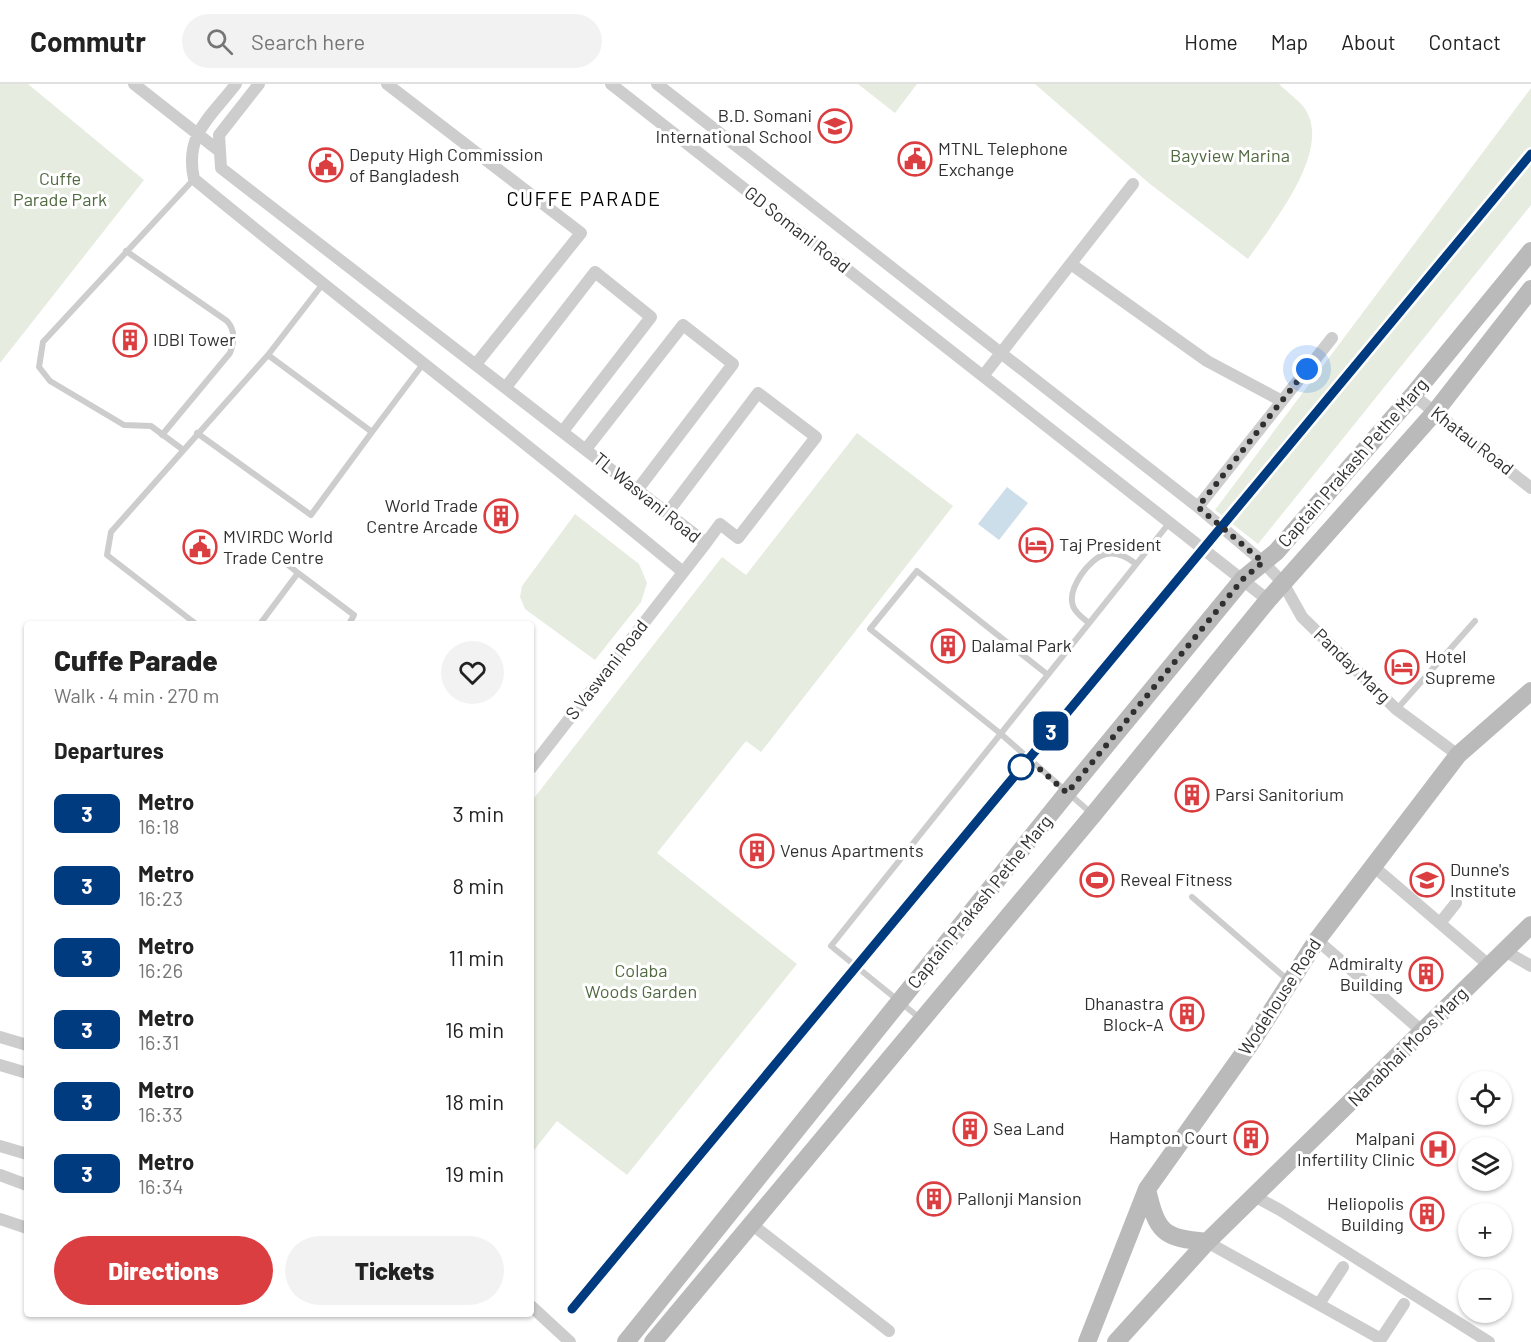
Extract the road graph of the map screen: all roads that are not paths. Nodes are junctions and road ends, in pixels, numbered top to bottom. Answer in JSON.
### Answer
{"nodes":[{"id":1,"x":134,"y":84,"type":"edge"},
{"id":2,"x":236,"y":84,"type":"edge"},
{"id":3,"x":259,"y":84,"type":"edge"},
{"id":4,"x":387,"y":84,"type":"edge"},
{"id":5,"x":611,"y":84,"type":"edge"},
{"id":6,"x":657,"y":84,"type":"edge"},
{"id":7,"x":197,"y":133,"type":"junction"},
{"id":8,"x":218,"y":150,"type":"junction"},
{"id":9,"x":194,"y":179,"type":"junction"},
{"id":10,"x":1133,"y":184,"type":"dead end"},
{"id":11,"x":126,"y":251,"type":"junction"},
{"id":12,"x":1531,"y":251,"type":"edge"},
{"id":13,"x":1071,"y":264,"type":"junction"},
{"id":14,"x":322,"y":285,"type":"junction"},
{"id":15,"x":1531,"y":289,"type":"edge"},
{"id":16,"x":1332,"y":338,"type":"dead end"},
{"id":17,"x":1001,"y":353,"type":"junction"},
{"id":18,"x":268,"y":355,"type":"junction"},
{"id":19,"x":423,"y":364,"type":"junction"},
{"id":20,"x":476,"y":364,"type":"junction"},
{"id":21,"x":983,"y":376,"type":"junction"},
{"id":22,"x":506,"y":387,"type":"junction"},
{"id":23,"x":1413,"y":395,"type":"junction"},
{"id":24,"x":1282,"y":401,"type":"junction"},
{"id":25,"x":1435,"y":412,"type":"junction"},
{"id":26,"x":563,"y":431,"type":"junction"},
{"id":27,"x":372,"y":432,"type":"junction"},
{"id":28,"x":197,"y":433,"type":"junction"},
{"id":29,"x":162,"y":435,"type":"junction"},
{"id":30,"x":182,"y":449,"type":"junction"},
{"id":31,"x":586,"y":449,"type":"junction"},
{"id":32,"x":1531,"y":488,"type":"edge"},
{"id":33,"x":638,"y":489,"type":"junction"},
{"id":34,"x":1198,"y":507,"type":"junction"},
{"id":35,"x":668,"y":512,"type":"junction"},
{"id":36,"x":1170,"y":522,"type":"junction"},
{"id":37,"x":706,"y":543,"type":"junction"},
{"id":38,"x":282,"y":560,"type":"dead end"},
{"id":39,"x":1263,"y":562,"type":"junction"},
{"id":40,"x":1136,"y":564,"type":"junction"},
{"id":41,"x":683,"y":572,"type":"junction"},
{"id":42,"x":298,"y":573,"type":"junction"},
{"id":43,"x":1243,"y":579,"type":"junction"},
{"id":44,"x":1283,"y":582,"type":"junction"},
{"id":45,"x":1268,"y":600,"type":"junction"},
{"id":46,"x":192,"y":621,"type":"edge"},
{"id":47,"x":262,"y":621,"type":"edge"},
{"id":48,"x":351,"y":621,"type":"edge"},
{"id":49,"x":1475,"y":621,"type":"dead end"},
{"id":50,"x":1089,"y":623,"type":"junction"},
{"id":51,"x":1048,"y":675,"type":"junction"},
{"id":52,"x":1531,"y":691,"type":"edge"},
{"id":53,"x":1396,"y":709,"type":"junction"},
{"id":54,"x":1001,"y":734,"type":"junction"},
{"id":55,"x":1458,"y":755,"type":"junction"},
{"id":56,"x":534,"y":764,"type":"edge"},
{"id":57,"x":1067,"y":793,"type":"junction"},
{"id":58,"x":1093,"y":815,"type":"junction"},
{"id":59,"x":1373,"y":866,"type":"junction"},
{"id":60,"x":1192,"y":897,"type":"dead end"},
{"id":61,"x":1456,"y":903,"type":"dead end"},
{"id":62,"x":1440,"y":922,"type":"junction"},
{"id":63,"x":963,"y":923,"type":"junction"},
{"id":64,"x":1531,"y":925,"type":"edge"},
{"id":65,"x":999,"y":926,"type":"junction"},
{"id":66,"x":1317,"y":940,"type":"junction"},
{"id":67,"x":1505,"y":951,"type":"junction"},
{"id":68,"x":1490,"y":966,"type":"junction"},
{"id":69,"x":1531,"y":966,"type":"edge"},
{"id":70,"x":1290,"y":982,"type":"junction"},
{"id":71,"x":900,"y":1002,"type":"junction"},
{"id":72,"x":921,"y":1019,"type":"junction"},
{"id":73,"x":1423,"y":1032,"type":"junction"},
{"id":74,"x":0,"y":1038,"type":"edge"},
{"id":75,"x":24,"y":1045,"type":"edge"},
{"id":76,"x":0,"y":1065,"type":"edge"},
{"id":77,"x":24,"y":1072,"type":"edge"},
{"id":78,"x":0,"y":1146,"type":"edge"},
{"id":79,"x":24,"y":1153,"type":"edge"},
{"id":80,"x":0,"y":1175,"type":"edge"},
{"id":81,"x":24,"y":1184,"type":"edge"},
{"id":82,"x":1147,"y":1189,"type":"junction"},
{"id":83,"x":1254,"y":1196,"type":"junction"},
{"id":84,"x":0,"y":1219,"type":"edge"},
{"id":85,"x":750,"y":1223,"type":"junction"},
{"id":86,"x":24,"y":1227,"type":"edge"},
{"id":87,"x":1207,"y":1242,"type":"junction"},
{"id":88,"x":1343,"y":1266,"type":"dead end"},
{"id":89,"x":1319,"y":1304,"type":"junction"},
{"id":90,"x":1404,"y":1304,"type":"dead end"},
{"id":91,"x":534,"y":1309,"type":"edge"},
{"id":92,"x":889,"y":1330,"type":"dead end"},
{"id":93,"x":1383,"y":1341,"type":"edge"},
{"id":94,"x":570,"y":1342,"type":"edge"},
{"id":95,"x":626,"y":1342,"type":"edge"},
{"id":96,"x":653,"y":1342,"type":"edge"},
{"id":97,"x":1088,"y":1342,"type":"edge"},
{"id":98,"x":1116,"y":1342,"type":"edge"},
{"id":99,"x":1489,"y":1342,"type":"edge"}],
"edges":[{"from":1,"to":7,"type":"street","name":"TL Wasvani Road"},
{"from":2,"to":7,"type":"street"},
{"from":3,"to":8,"type":"street"},
{"from":4,"to":20,"type":"street"},
{"from":5,"to":21,"type":"street","name":"GD Somani Road"},
{"from":6,"to":17,"type":"street","name":"GD Somani Road"},
{"from":7,"to":8,"type":"street","name":"TL Wasvani Road"},
{"from":7,"to":9,"type":"street"},
{"from":8,"to":20,"type":"street","name":"TL Wasvani Road"},
{"from":9,"to":11,"type":"lane"},
{"from":9,"to":14,"type":"street","name":"TL Wasvani Road"},
{"from":10,"to":13,"type":"street"},
{"from":11,"to":29,"type":"lane"},
{"from":11,"to":29,"type":"lane"},
{"from":12,"to":23,"type":"main road","name":"Captain Prakash Pethe Marg"},
{"from":13,"to":17,"type":"street"},
{"from":13,"to":24,"type":"street"},
{"from":14,"to":18,"type":"lane"},
{"from":14,"to":19,"type":"street","name":"TL Wasvani Road"},
{"from":15,"to":25,"type":"main road","name":"Captain Prakash Pethe Marg"},
{"from":16,"to":24,"type":"street"},
{"from":17,"to":21,"type":"street"},
{"from":17,"to":34,"type":"street","name":"GD Somani Road"},
{"from":18,"to":27,"type":"lane"},
{"from":18,"to":28,"type":"lane"},
{"from":19,"to":27,"type":"lane"},
{"from":19,"to":41,"type":"street","name":"TL Wasvani Road"},
{"from":20,"to":22,"type":"street","name":"TL Wasvani Road"},
{"from":21,"to":36,"type":"street","name":"GD Somani Road"},
{"from":22,"to":26,"type":"street","name":"TL Wasvani Road"},
{"from":22,"to":26,"type":"street"},
{"from":23,"to":25,"type":"street","name":"Khatau Road"},
{"from":23,"to":39,"type":"main road","name":"Captain Prakash Pethe Marg"},
{"from":24,"to":34,"type":"street"},
{"from":25,"to":32,"type":"street","name":"Khatau Road"},
{"from":25,"to":44,"type":"main road","name":"Captain Prakash Pethe Marg"},
{"from":26,"to":31,"type":"street","name":"TL Wasvani Road"},
{"from":27,"to":28,"type":"lane"},
{"from":28,"to":30,"type":"lane"},
{"from":29,"to":30,"type":"lane"},
{"from":30,"to":46,"type":"lane"},
{"from":31,"to":33,"type":"street","name":"TL Wasvani Road"},
{"from":31,"to":33,"type":"street"},
{"from":33,"to":35,"type":"street","name":"TL Wasvani Road"},
{"from":34,"to":39,"type":"street","name":"GD Somani Road"},
{"from":35,"to":37,"type":"street","name":"TL Wasvani Road"},
{"from":35,"to":37,"type":"street"},
{"from":36,"to":40,"type":"lane"},
{"from":36,"to":43,"type":"street","name":"GD Somani Road"},
{"from":37,"to":41,"type":"street","name":"TL Wasvani Road"},
{"from":38,"to":42,"type":"lane"},
{"from":39,"to":43,"type":"main road","name":"Captain Prakash Pethe Marg"},
{"from":39,"to":44,"type":"street","name":"Panday Marg"},
{"from":40,"to":50,"type":"lane"},
{"from":40,"to":50,"type":"lane"},
{"from":41,"to":56,"type":"street","name":"S Vaswani Road"},
{"from":42,"to":47,"type":"lane"},
{"from":42,"to":48,"type":"lane"},
{"from":43,"to":45,"type":"street","name":"GD Somani Road"},
{"from":43,"to":57,"type":"main road","name":"Captain Prakash Pethe Marg"},
{"from":44,"to":45,"type":"main road","name":"Captain Prakash Pethe Marg"},
{"from":44,"to":53,"type":"street","name":"Panday Marg"},
{"from":45,"to":58,"type":"main road","name":"Captain Prakash Pethe Marg"},
{"from":49,"to":53,"type":"lane"},
{"from":50,"to":51,"type":"lane"},
{"from":51,"to":54,"type":"lane"},
{"from":51,"to":54,"type":"lane"},
{"from":52,"to":55,"type":"main road","name":"Wodehouse Road"},
{"from":53,"to":55,"type":"street","name":"Panday Marg"},
{"from":54,"to":57,"type":"lane"},
{"from":54,"to":71,"type":"lane"},
{"from":55,"to":59,"type":"main road","name":"Wodehouse Road"},
{"from":57,"to":58,"type":"lane"},
{"from":57,"to":63,"type":"main road","name":"Captain Prakash Pethe Marg"},
{"from":58,"to":65,"type":"main road","name":"Captain Prakash Pethe Marg"},
{"from":59,"to":62,"type":"street"},
{"from":59,"to":66,"type":"main road","name":"Wodehouse Road"},
{"from":60,"to":70,"type":"lane"},
{"from":61,"to":62,"type":"street"},
{"from":62,"to":68,"type":"street"},
{"from":63,"to":65,"type":"main road"},
{"from":63,"to":71,"type":"main road","name":"Captain Prakash Pethe Marg"},
{"from":64,"to":67,"type":"main road","name":"Nanabhai Moos Marg"},
{"from":65,"to":72,"type":"main road","name":"Captain Prakash Pethe Marg"},
{"from":66,"to":70,"type":"main road","name":"Wodehouse Road"},
{"from":66,"to":73,"type":"street"},
{"from":67,"to":68,"type":"main road","name":"Nanabhai Moos Marg"},
{"from":67,"to":69,"type":"street"},
{"from":68,"to":73,"type":"main road","name":"Nanabhai Moos Marg"},
{"from":70,"to":82,"type":"main road","name":"Wodehouse Road"},
{"from":71,"to":72,"type":"lane"},
{"from":71,"to":95,"type":"main road","name":"Captain Prakash Pethe Marg"},
{"from":72,"to":85,"type":"main road","name":"Captain Prakash Pethe Marg"},
{"from":73,"to":83,"type":"main road","name":"Nanabhai Moos Marg"},
{"from":74,"to":75,"type":"street"},
{"from":76,"to":77,"type":"street"},
{"from":78,"to":79,"type":"street"},
{"from":80,"to":81,"type":"street"},
{"from":82,"to":87,"type":"main road"},
{"from":82,"to":97,"type":"main road","name":"Wodehouse Road"},
{"from":83,"to":87,"type":"main road","name":"Nanabhai Moos Marg"},
{"from":83,"to":99,"type":"street"},
{"from":84,"to":86,"type":"street"},
{"from":85,"to":92,"type":"street"},
{"from":85,"to":96,"type":"main road","name":"Captain Prakash Pethe Marg"},
{"from":87,"to":89,"type":"street"},
{"from":87,"to":98,"type":"main road","name":"Nanabhai Moos Marg"},
{"from":88,"to":89,"type":"street"},
{"from":89,"to":93,"type":"street"},
{"from":90,"to":93,"type":"street"},
{"from":91,"to":94,"type":"street"}]}
